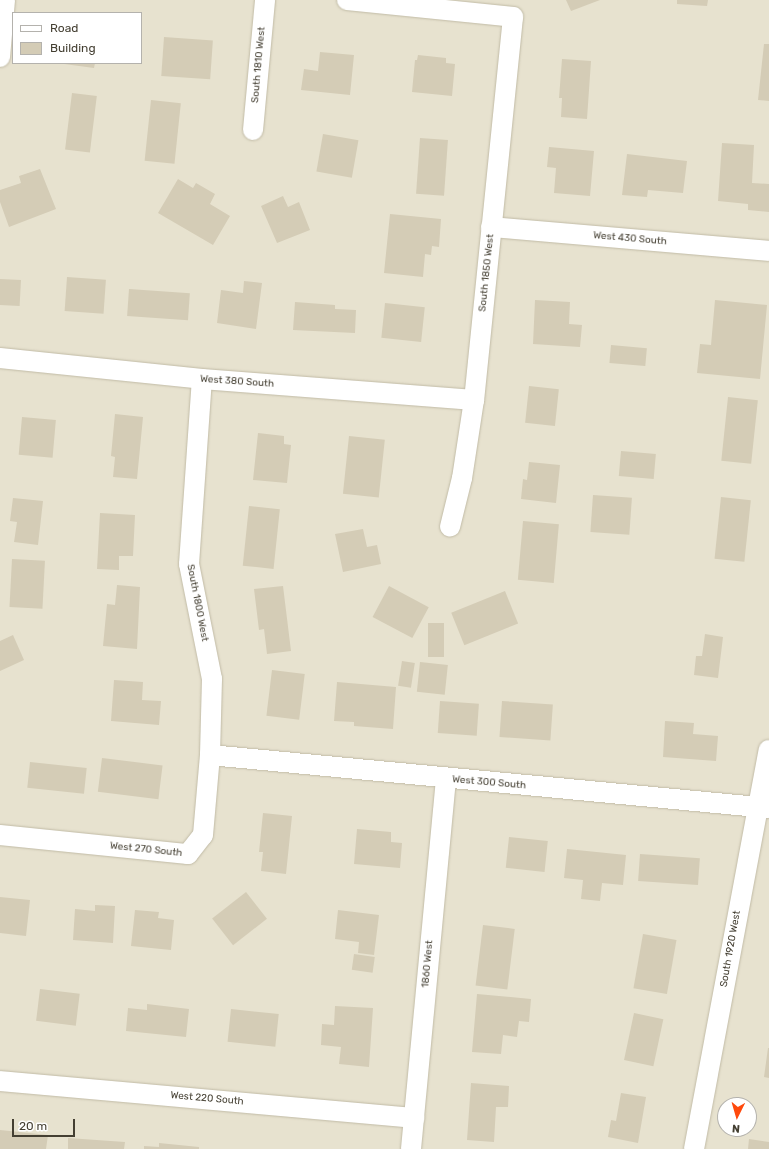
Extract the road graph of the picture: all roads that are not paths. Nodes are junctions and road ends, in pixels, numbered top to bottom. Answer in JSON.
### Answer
{"nodes":[{"id":1,"x":5,"y":0,"type":"edge"},
{"id":2,"x":265,"y":0,"type":"edge"},
{"id":3,"x":347,"y":0,"type":"edge"},
{"id":4,"x":0,"y":57,"type":"edge"},
{"id":5,"x":253,"y":130,"type":"dead end"},
{"id":6,"x":491,"y":227,"type":"junction"},
{"id":7,"x":769,"y":250,"type":"edge"},
{"id":8,"x":0,"y":358,"type":"edge"},
{"id":9,"x":202,"y":379,"type":"junction"},
{"id":10,"x":474,"y":400,"type":"junction"},
{"id":11,"x":450,"y":527,"type":"dead end"},
{"id":12,"x":769,"y":750,"type":"edge"},
{"id":13,"x":210,"y":755,"type":"junction"},
{"id":14,"x":446,"y":779,"type":"junction"},
{"id":15,"x":763,"y":808,"type":"edge"},
{"id":16,"x":0,"y":835,"type":"edge"},
{"id":17,"x":0,"y":1081,"type":"edge"},
{"id":18,"x":414,"y":1118,"type":"junction"},
{"id":19,"x":411,"y":1149,"type":"edge"},
{"id":20,"x":694,"y":1149,"type":"edge"}],
"edges":[{"from":1,"to":4,"type":"street"},
{"from":2,"to":5,"type":"street","name":"South 1810 West"},
{"from":3,"to":6,"type":"street","name":"South 1850 West"},
{"from":6,"to":7,"type":"street","name":"West 430 South"},
{"from":6,"to":10,"type":"street","name":"South 1850 West"},
{"from":8,"to":9,"type":"street","name":"West 380 South"},
{"from":9,"to":10,"type":"street","name":"West 380 South"},
{"from":9,"to":13,"type":"street","name":"South 1800 West"},
{"from":10,"to":11,"type":"street","name":"South 1850 West"},
{"from":12,"to":15,"type":"street","name":"South 1920 West"},
{"from":13,"to":14,"type":"street","name":"West 300 South"},
{"from":13,"to":16,"type":"street","name":"West 270 South"},
{"from":14,"to":15,"type":"street","name":"West 300 South"},
{"from":14,"to":18,"type":"street","name":"1860 West"},
{"from":15,"to":20,"type":"street","name":"South 1920 West"},
{"from":17,"to":18,"type":"street","name":"West 220 South"},
{"from":18,"to":19,"type":"street","name":"1860 West"}]}
